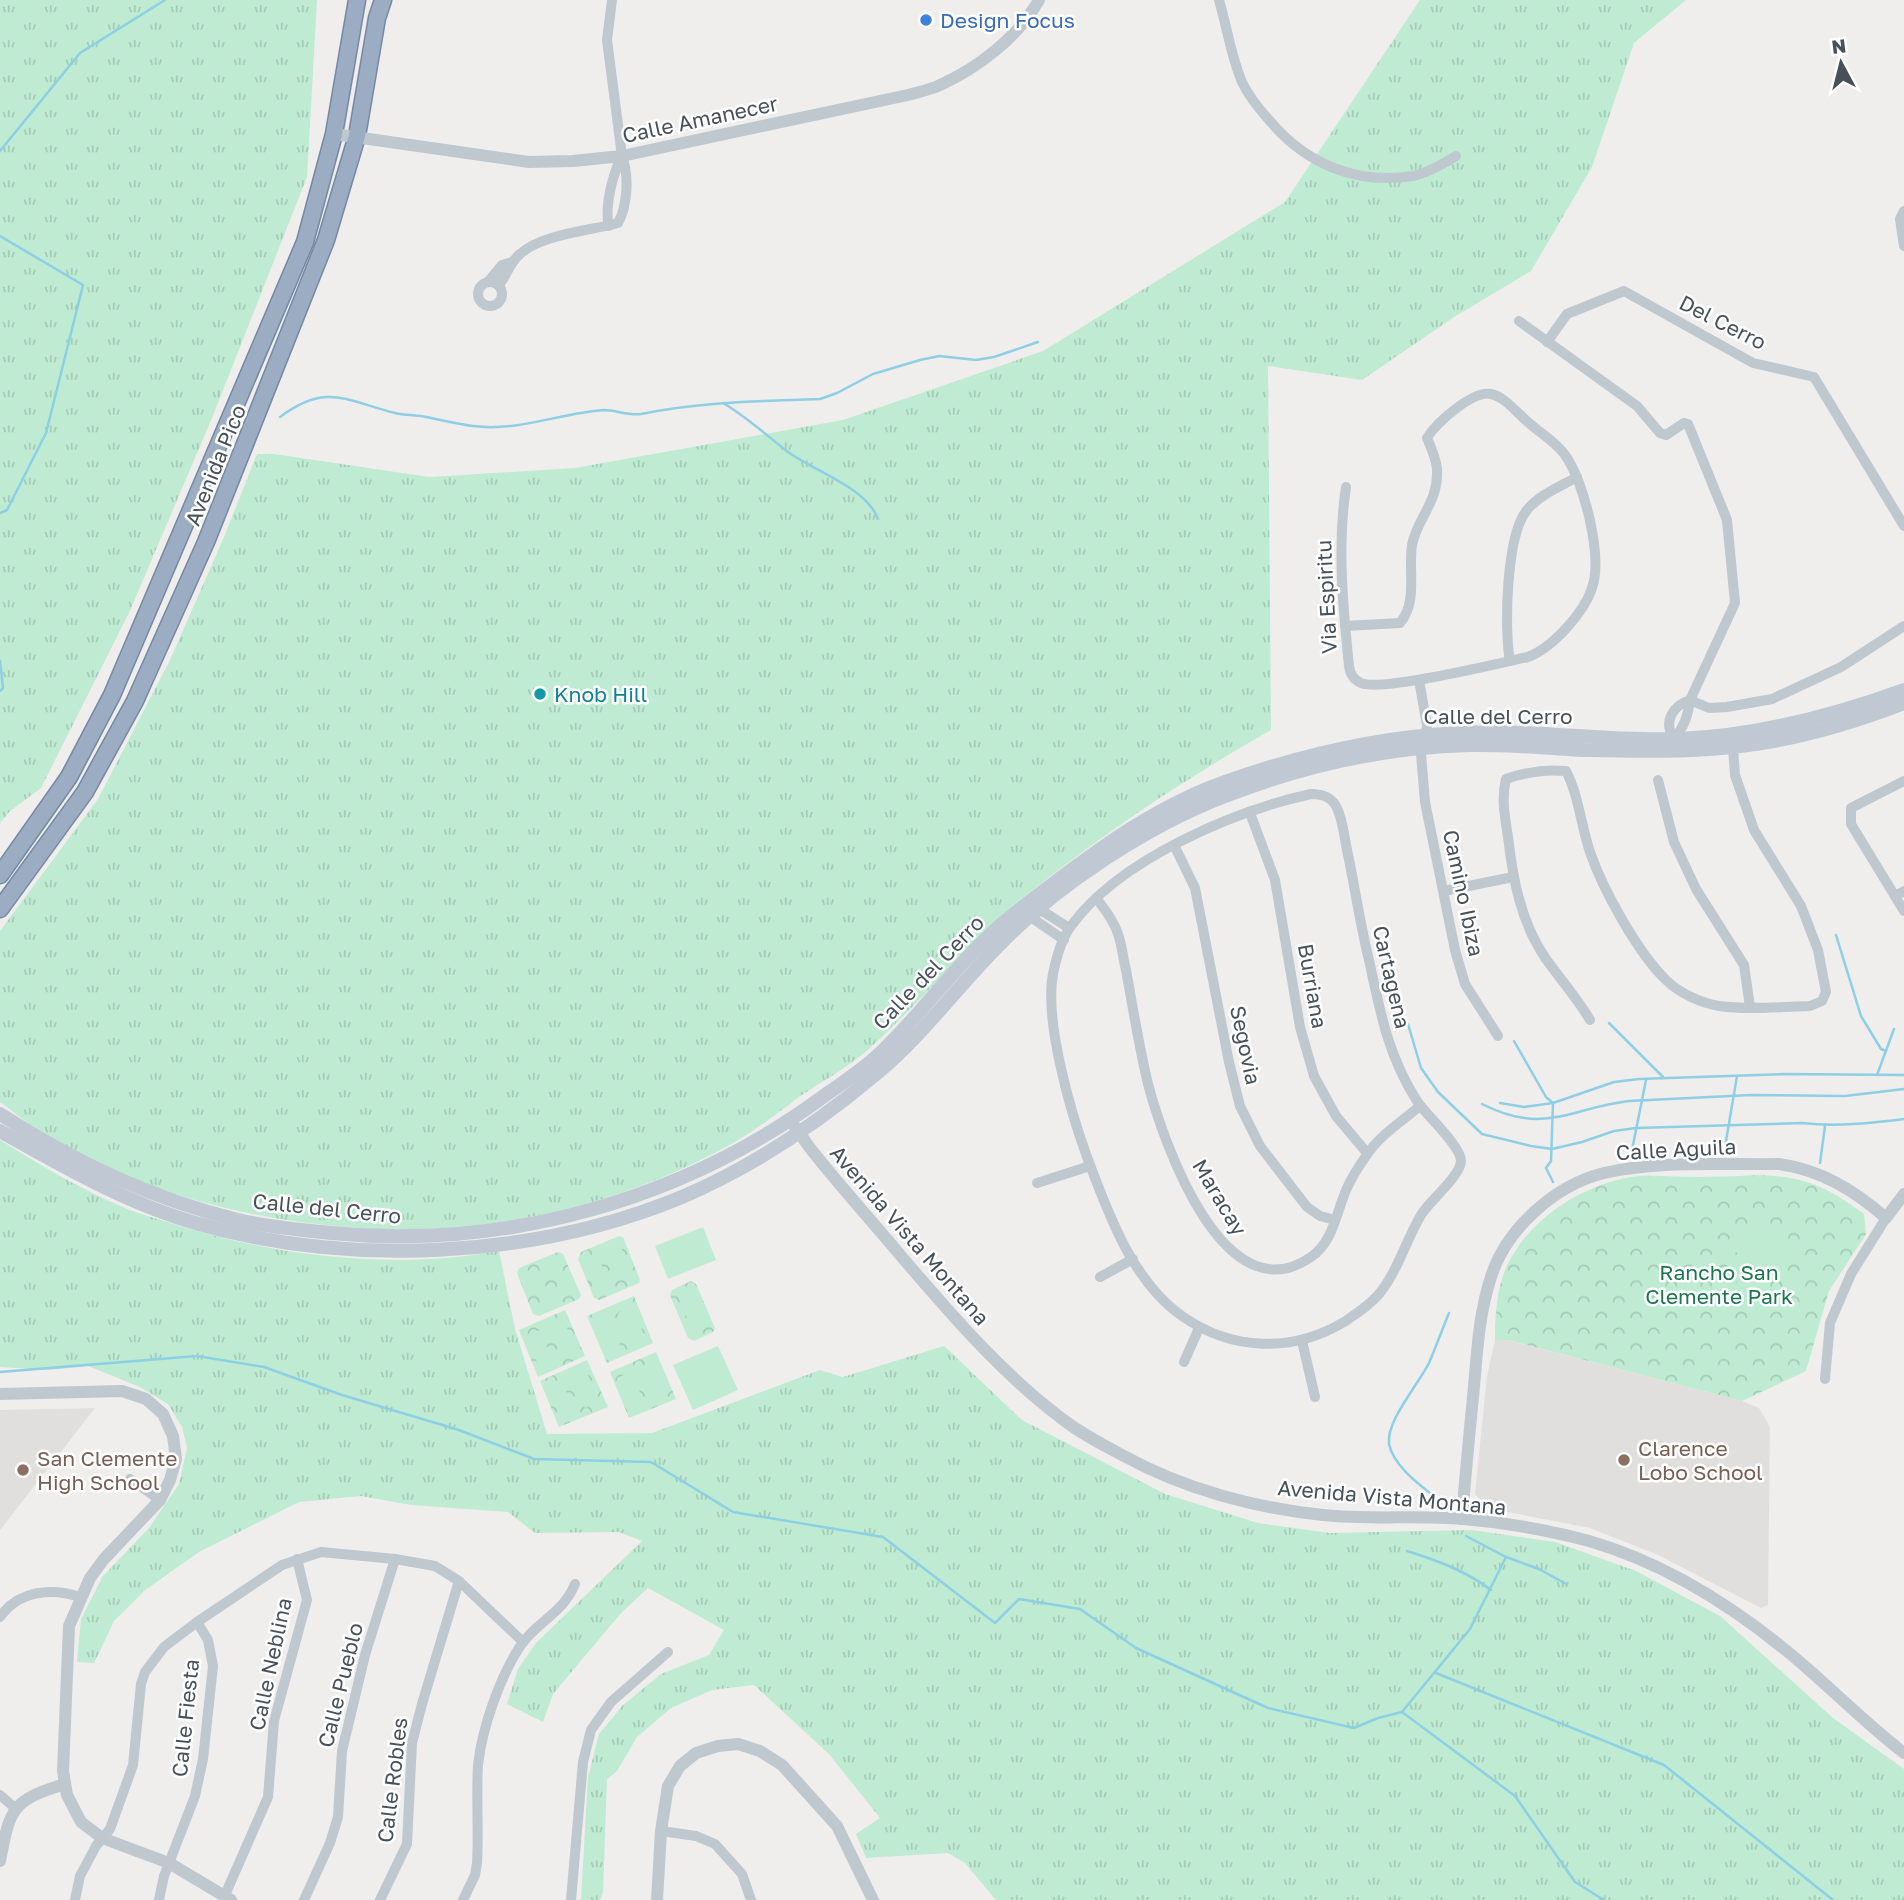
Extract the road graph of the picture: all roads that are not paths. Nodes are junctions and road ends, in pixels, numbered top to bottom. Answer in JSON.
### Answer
{"nodes":[{"id":1,"x":357,"y":0,"type":"edge"},
{"id":2,"x":383,"y":0,"type":"edge"},
{"id":3,"x":612,"y":0,"type":"edge"},
{"id":4,"x":1039,"y":0,"type":"edge"},
{"id":5,"x":1219,"y":0,"type":"edge"},
{"id":6,"x":334,"y":134,"type":"junction"},
{"id":7,"x":357,"y":136,"type":"junction"},
{"id":8,"x":622,"y":156,"type":"junction"},
{"id":9,"x":1456,"y":156,"type":"dead end"},
{"id":10,"x":1904,"y":211,"type":"edge"},
{"id":11,"x":1904,"y":246,"type":"edge"},
{"id":12,"x":493,"y":284,"type":"dead end"},
{"id":13,"x":1519,"y":321,"type":"dead end"},
{"id":14,"x":1547,"y":342,"type":"junction"},
{"id":15,"x":1577,"y":477,"type":"junction"},
{"id":16,"x":1346,"y":487,"type":"dead end"},
{"id":17,"x":1904,"y":526,"type":"edge"},
{"id":18,"x":1345,"y":626,"type":"junction"},
{"id":19,"x":1904,"y":626,"type":"edge"},
{"id":20,"x":1510,"y":661,"type":"junction"},
{"id":21,"x":1419,"y":680,"type":"junction"},
{"id":22,"x":1904,"y":690,"type":"edge"},
{"id":23,"x":1690,"y":700,"type":"junction"},
{"id":24,"x":1904,"y":703,"type":"edge"},
{"id":25,"x":1732,"y":741,"type":"junction"},
{"id":26,"x":1423,"y":742,"type":"junction"},
{"id":27,"x":1673,"y":744,"type":"junction"},
{"id":28,"x":1658,"y":780,"type":"dead end"},
{"id":29,"x":1904,"y":780,"type":"edge"},
{"id":30,"x":1250,"y":813,"type":"junction"},
{"id":31,"x":1174,"y":845,"type":"junction"},
{"id":32,"x":0,"y":875,"type":"edge"},
{"id":33,"x":1513,"y":877,"type":"junction"},
{"id":34,"x":1444,"y":891,"type":"junction"},
{"id":35,"x":1899,"y":894,"type":"edge"},
{"id":36,"x":1096,"y":898,"type":"junction"},
{"id":37,"x":1031,"y":908,"type":"junction"},
{"id":38,"x":0,"y":909,"type":"edge"},
{"id":39,"x":1904,"y":911,"type":"edge"},
{"id":40,"x":1066,"y":934,"type":"junction"},
{"id":41,"x":1750,"y":1007,"type":"junction"},
{"id":42,"x":1590,"y":1020,"type":"dead end"},
{"id":43,"x":1498,"y":1036,"type":"dead end"},
{"id":44,"x":1420,"y":1106,"type":"junction"},
{"id":45,"x":0,"y":1114,"type":"edge"},
{"id":46,"x":795,"y":1126,"type":"junction"},
{"id":47,"x":0,"y":1131,"type":"edge"},
{"id":48,"x":1367,"y":1153,"type":"junction"},
{"id":49,"x":1090,"y":1166,"type":"junction"},
{"id":50,"x":1037,"y":1183,"type":"dead end"},
{"id":51,"x":1904,"y":1194,"type":"edge"},
{"id":52,"x":1886,"y":1218,"type":"junction"},
{"id":53,"x":1335,"y":1220,"type":"junction"},
{"id":54,"x":1133,"y":1259,"type":"junction"},
{"id":55,"x":1100,"y":1277,"type":"dead end"},
{"id":56,"x":1199,"y":1328,"type":"junction"},
{"id":57,"x":1302,"y":1341,"type":"junction"},
{"id":58,"x":1184,"y":1362,"type":"dead end"},
{"id":59,"x":1825,"y":1379,"type":"dead end"},
{"id":60,"x":0,"y":1394,"type":"edge"},
{"id":61,"x":1315,"y":1397,"type":"dead end"},
{"id":62,"x":130,"y":1479,"type":"dead end"},
{"id":63,"x":160,"y":1500,"type":"junction"},
{"id":64,"x":1462,"y":1519,"type":"junction"},
{"id":65,"x":297,"y":1559,"type":"junction"},
{"id":66,"x":395,"y":1559,"type":"junction"},
{"id":67,"x":459,"y":1581,"type":"junction"},
{"id":68,"x":575,"y":1584,"type":"dead end"},
{"id":69,"x":80,"y":1597,"type":"junction"},
{"id":70,"x":0,"y":1617,"type":"edge"},
{"id":71,"x":197,"y":1622,"type":"junction"},
{"id":72,"x":523,"y":1642,"type":"junction"},
{"id":73,"x":668,"y":1653,"type":"dead end"},
{"id":74,"x":1904,"y":1753,"type":"edge"},
{"id":75,"x":65,"y":1784,"type":"junction"},
{"id":76,"x":1,"y":1795,"type":"edge"},
{"id":77,"x":15,"y":1808,"type":"junction"},
{"id":78,"x":661,"y":1831,"type":"junction"},
{"id":79,"x":102,"y":1838,"type":"junction"},
{"id":80,"x":0,"y":1861,"type":"edge"},
{"id":81,"x":169,"y":1863,"type":"junction"},
{"id":82,"x":228,"y":1898,"type":"edge"},
{"id":83,"x":75,"y":1900,"type":"edge"},
{"id":84,"x":159,"y":1900,"type":"edge"},
{"id":85,"x":304,"y":1900,"type":"edge"},
{"id":86,"x":380,"y":1900,"type":"edge"},
{"id":87,"x":463,"y":1900,"type":"edge"},
{"id":88,"x":570,"y":1900,"type":"edge"},
{"id":89,"x":657,"y":1900,"type":"edge"},
{"id":90,"x":751,"y":1900,"type":"edge"},
{"id":91,"x":873,"y":1900,"type":"edge"}],
"edges":[{"from":1,"to":6,"type":"highway","name":"Avenida Pico"},
{"from":2,"to":7,"type":"highway","name":"Avenida Pico"},
{"from":3,"to":8,"type":"street"},
{"from":4,"to":8,"type":"street","name":"Calle Amanecer"},
{"from":5,"to":9,"type":"street"},
{"from":6,"to":7,"type":"street","name":"Calle Amanecer"},
{"from":6,"to":32,"type":"highway","name":"Avenida Pico"},
{"from":7,"to":8,"type":"street","name":"Calle Amanecer"},
{"from":7,"to":38,"type":"highway","name":"Avenida Pico"},
{"from":8,"to":12,"type":"street"},
{"from":10,"to":11,"type":"street"},
{"from":13,"to":14,"type":"street"},
{"from":14,"to":17,"type":"street","name":"Del Cerro"},
{"from":14,"to":23,"type":"street"},
{"from":15,"to":18,"type":"street"},
{"from":15,"to":20,"type":"street"},
{"from":15,"to":20,"type":"street"},
{"from":16,"to":18,"type":"street","name":"Via Espiritu"},
{"from":18,"to":21,"type":"street","name":"Via Espiritu"},
{"from":19,"to":23,"type":"street"},
{"from":20,"to":21,"type":"street"},
{"from":21,"to":26,"type":"street","name":"Camino Ibiza"},
{"from":22,"to":25,"type":"main road","name":"Calle del Cerro"},
{"from":23,"to":27,"type":"street"},
{"from":23,"to":27,"type":"street"},
{"from":24,"to":25,"type":"main road","name":"Calle del Cerro"},
{"from":25,"to":27,"type":"main road","name":"Calle del Cerro"},
{"from":25,"to":41,"type":"street"},
{"from":26,"to":27,"type":"main road","name":"Calle del Cerro"},
{"from":26,"to":34,"type":"street","name":"Camino Ibiza"},
{"from":26,"to":37,"type":"main road","name":"Calle del Cerro"},
{"from":28,"to":41,"type":"street"},
{"from":29,"to":35,"type":"street"},
{"from":30,"to":31,"type":"street"},
{"from":30,"to":44,"type":"street","name":"Cartagena"},
{"from":30,"to":48,"type":"street","name":"Burriana"},
{"from":31,"to":36,"type":"street"},
{"from":31,"to":53,"type":"street","name":"Segovia"},
{"from":33,"to":34,"type":"street"},
{"from":33,"to":41,"type":"street"},
{"from":33,"to":42,"type":"street"},
{"from":34,"to":43,"type":"street","name":"Camino Ibiza"},
{"from":35,"to":39,"type":"street"},
{"from":36,"to":40,"type":"street"},
{"from":36,"to":53,"type":"street","name":"Maracay"},
{"from":37,"to":40,"type":"street"},
{"from":37,"to":46,"type":"main road","name":"Calle del Cerro"},
{"from":40,"to":49,"type":"street"},
{"from":44,"to":48,"type":"street","name":"Maracay"},
{"from":44,"to":57,"type":"street","name":"Cartagena"},
{"from":45,"to":46,"type":"main road","name":"Calle del Cerro"},
{"from":46,"to":47,"type":"main road","name":"Calle del Cerro"},
{"from":46,"to":64,"type":"street","name":"Avenida Vista Montana"},
{"from":48,"to":53,"type":"street","name":"Maracay"},
{"from":49,"to":50,"type":"street"},
{"from":49,"to":54,"type":"street"},
{"from":51,"to":52,"type":"street"},
{"from":52,"to":59,"type":"street"},
{"from":52,"to":64,"type":"street","name":"Calle Aguila"},
{"from":54,"to":55,"type":"street"},
{"from":54,"to":56,"type":"street"},
{"from":56,"to":57,"type":"street"},
{"from":56,"to":58,"type":"street"},
{"from":57,"to":61,"type":"street"},
{"from":60,"to":63,"type":"street"},
{"from":62,"to":63,"type":"street"},
{"from":63,"to":69,"type":"street"},
{"from":64,"to":74,"type":"street","name":"Avenida Vista Montana"},
{"from":65,"to":66,"type":"street"},
{"from":65,"to":71,"type":"street"},
{"from":65,"to":82,"type":"street","name":"Calle Neblina"},
{"from":66,"to":67,"type":"street"},
{"from":66,"to":85,"type":"street","name":"Calle Pueblo"},
{"from":67,"to":72,"type":"street"},
{"from":67,"to":86,"type":"street","name":"Calle Robles"},
{"from":68,"to":72,"type":"street"},
{"from":69,"to":70,"type":"street"},
{"from":69,"to":75,"type":"street"},
{"from":71,"to":79,"type":"street"},
{"from":71,"to":81,"type":"street","name":"Calle Fiesta"},
{"from":72,"to":87,"type":"street"},
{"from":73,"to":88,"type":"street"},
{"from":75,"to":77,"type":"street"},
{"from":75,"to":79,"type":"street"},
{"from":76,"to":77,"type":"street"},
{"from":77,"to":80,"type":"street"},
{"from":78,"to":89,"type":"street"},
{"from":78,"to":90,"type":"street"},
{"from":78,"to":91,"type":"street"},
{"from":79,"to":81,"type":"street"},
{"from":79,"to":83,"type":"street"},
{"from":81,"to":82,"type":"street"},
{"from":81,"to":84,"type":"street","name":"Calle Fiesta"}]}
